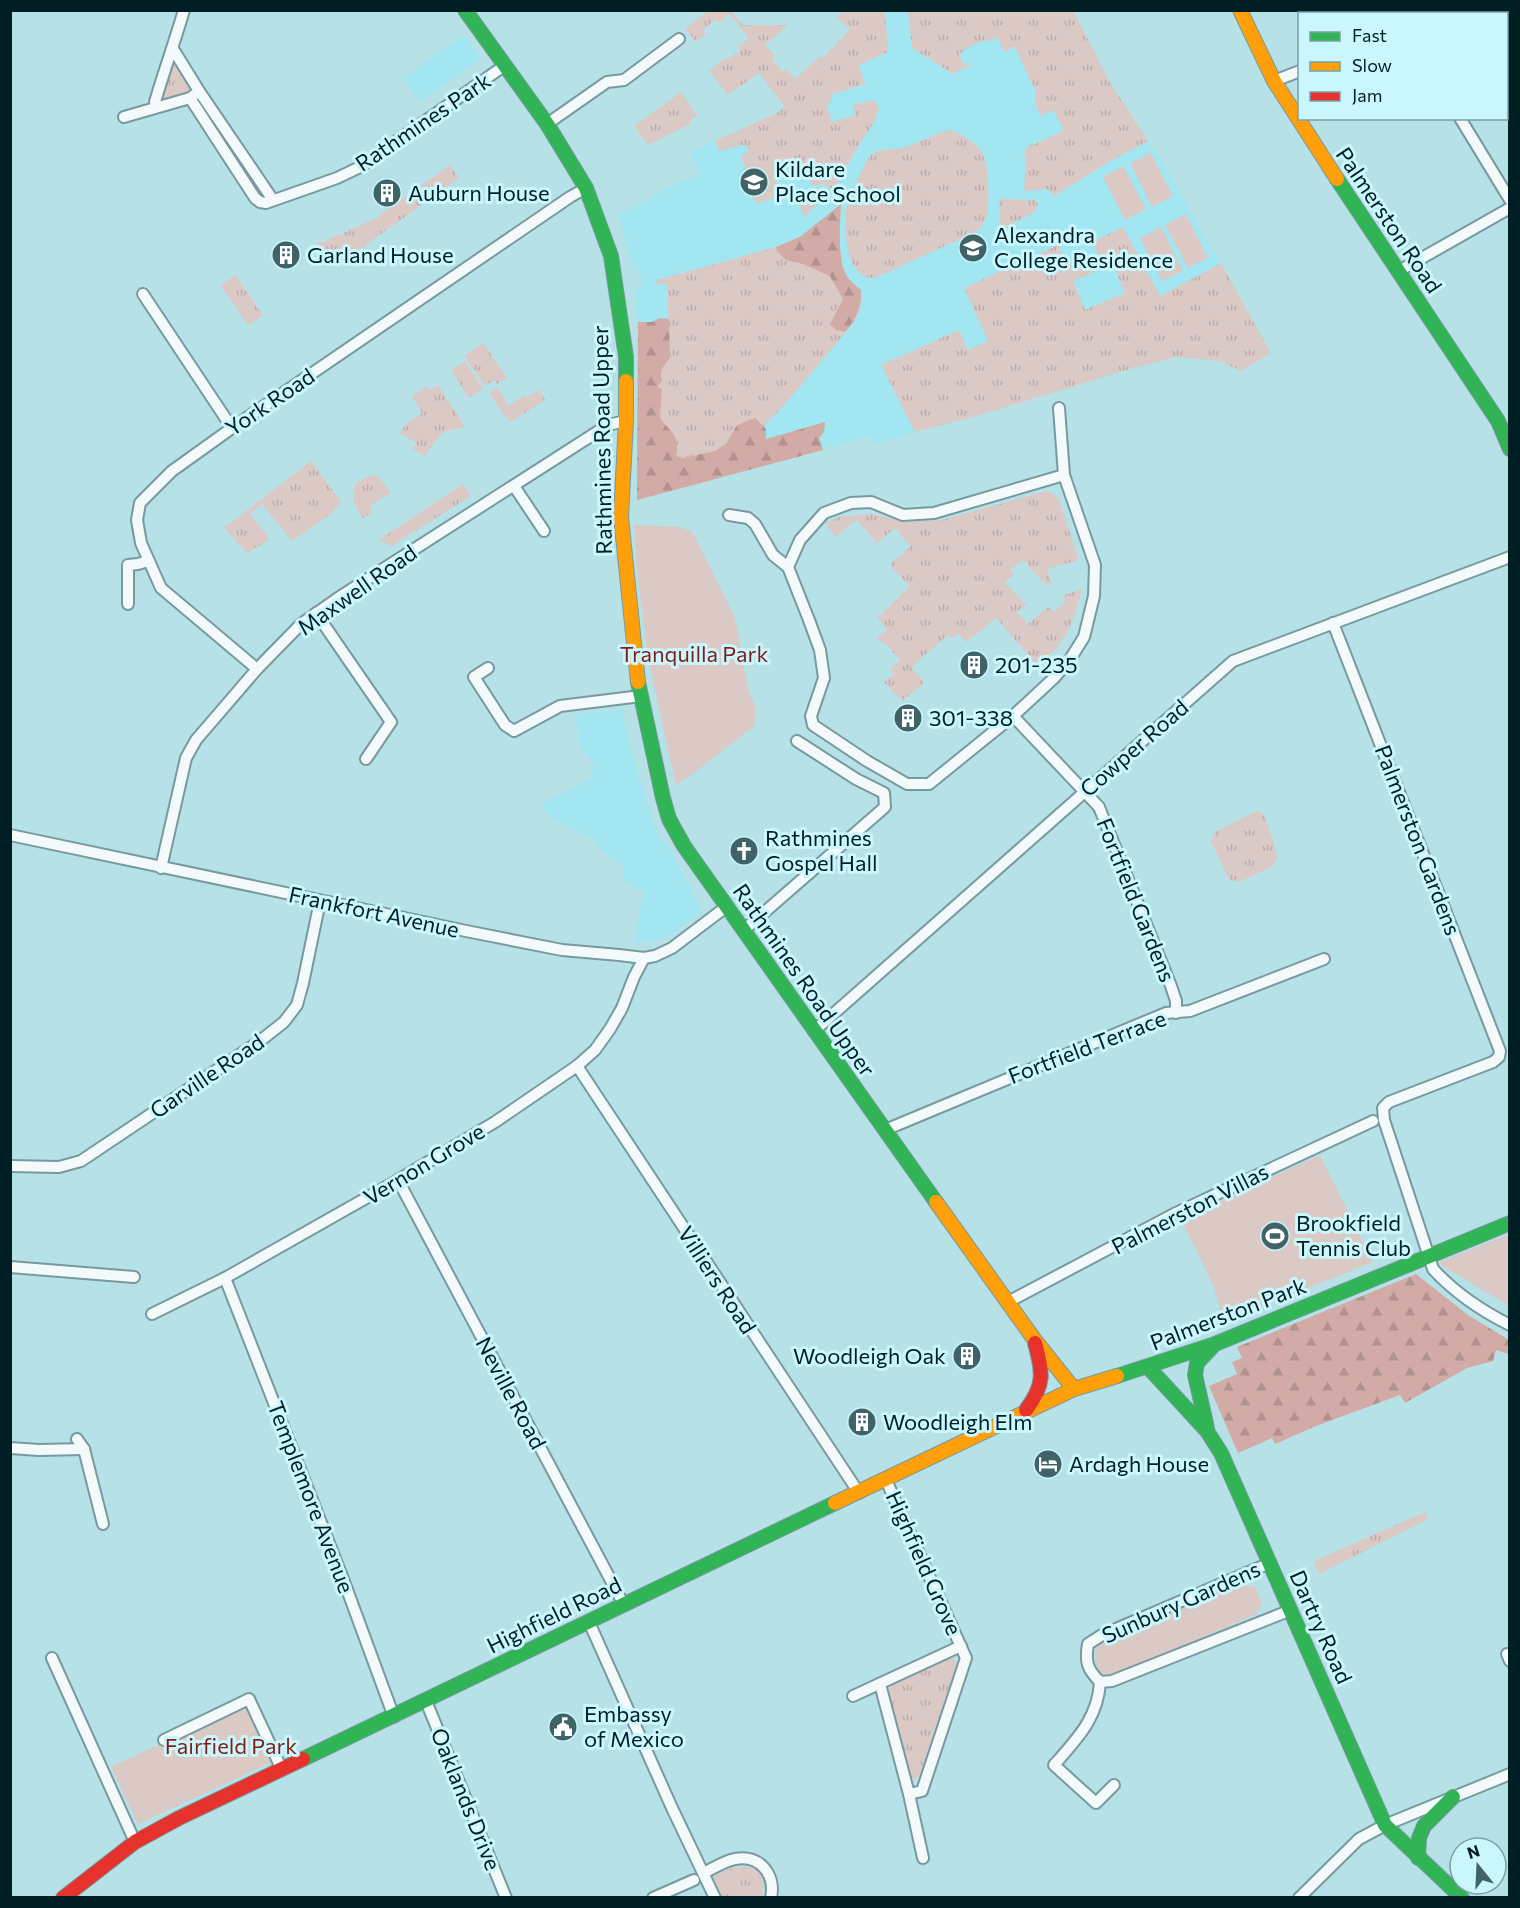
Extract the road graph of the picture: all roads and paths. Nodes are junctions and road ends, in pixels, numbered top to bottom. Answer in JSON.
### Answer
{"nodes":[{"id":1,"x":184,"y":10,"type":"edge"},
{"id":2,"x":465,"y":10,"type":"edge"},
{"id":3,"x":1240,"y":10,"type":"edge"},
{"id":4,"x":679,"y":39,"type":"dead end"},
{"id":5,"x":173,"y":49,"type":"junction"},
{"id":6,"x":504,"y":66,"type":"junction"},
{"id":7,"x":1298,"y":71,"type":"edge"},
{"id":8,"x":1274,"y":81,"type":"junction"},
{"id":9,"x":194,"y":95,"type":"junction"},
{"id":10,"x":156,"y":106,"type":"junction"},
{"id":11,"x":124,"y":117,"type":"dead end"},
{"id":12,"x":1298,"y":120,"type":"edge"},
{"id":13,"x":1298,"y":120,"type":"edge"},
{"id":14,"x":1461,"y":120,"type":"edge"},
{"id":15,"x":547,"y":124,"type":"junction"},
{"id":16,"x":586,"y":188,"type":"junction"},
{"id":17,"x":1509,"y":200,"type":"edge"},
{"id":18,"x":1509,"y":208,"type":"edge"},
{"id":19,"x":1399,"y":271,"type":"junction"},
{"id":20,"x":143,"y":294,"type":"dead end"},
{"id":21,"x":1059,"y":408,"type":"dead end"},
{"id":22,"x":626,"y":421,"type":"junction"},
{"id":23,"x":232,"y":428,"type":"junction"},
{"id":24,"x":1509,"y":449,"type":"edge"},
{"id":25,"x":1064,"y":475,"type":"junction"},
{"id":26,"x":514,"y":486,"type":"junction"},
{"id":27,"x":729,"y":516,"type":"dead end"},
{"id":28,"x":544,"y":531,"type":"dead end"},
{"id":29,"x":1509,"y":557,"type":"edge"},
{"id":30,"x":148,"y":561,"type":"junction"},
{"id":31,"x":788,"y":567,"type":"junction"},
{"id":32,"x":128,"y":604,"type":"dead end"},
{"id":33,"x":316,"y":613,"type":"junction"},
{"id":34,"x":1334,"y":623,"type":"junction"},
{"id":35,"x":488,"y":668,"type":"dead end"},
{"id":36,"x":257,"y":669,"type":"junction"},
{"id":37,"x":641,"y":696,"type":"junction"},
{"id":38,"x":1013,"y":716,"type":"junction"},
{"id":39,"x":797,"y":741,"type":"dead end"},
{"id":40,"x":366,"y":759,"type":"dead end"},
{"id":41,"x":1083,"y":792,"type":"junction"},
{"id":42,"x":10,"y":835,"type":"edge"},
{"id":43,"x":161,"y":868,"type":"junction"},
{"id":44,"x":320,"y":901,"type":"junction"},
{"id":45,"x":726,"y":907,"type":"junction"},
{"id":46,"x":743,"y":931,"type":"junction"},
{"id":47,"x":644,"y":957,"type":"junction"},
{"id":48,"x":1324,"y":959,"type":"dead end"},
{"id":49,"x":1176,"y":1013,"type":"junction"},
{"id":50,"x":814,"y":1031,"type":"junction"},
{"id":51,"x":1504,"y":1057,"type":"edge"},
{"id":52,"x":577,"y":1066,"type":"junction"},
{"id":53,"x":1373,"y":1120,"type":"dead end"},
{"id":54,"x":885,"y":1130,"type":"junction"},
{"id":55,"x":10,"y":1166,"type":"edge"},
{"id":56,"x":398,"y":1180,"type":"junction"},
{"id":57,"x":1509,"y":1223,"type":"edge"},
{"id":58,"x":1428,"y":1256,"type":"junction"},
{"id":59,"x":10,"y":1267,"type":"edge"},
{"id":60,"x":134,"y":1277,"type":"dead end"},
{"id":61,"x":225,"y":1278,"type":"junction"},
{"id":62,"x":1008,"y":1302,"type":"junction"},
{"id":63,"x":152,"y":1314,"type":"dead end"},
{"id":64,"x":1509,"y":1324,"type":"edge"},
{"id":65,"x":1034,"y":1339,"type":"junction"},
{"id":66,"x":1215,"y":1344,"type":"junction"},
{"id":67,"x":1148,"y":1367,"type":"junction"},
{"id":68,"x":1074,"y":1389,"type":"junction"},
{"id":69,"x":1025,"y":1412,"type":"junction"},
{"id":70,"x":1207,"y":1431,"type":"junction"},
{"id":71,"x":77,"y":1439,"type":"dead end"},
{"id":72,"x":10,"y":1448,"type":"edge"},
{"id":73,"x":84,"y":1449,"type":"junction"},
{"id":74,"x":886,"y":1480,"type":"junction"},
{"id":75,"x":859,"y":1493,"type":"junction"},
{"id":76,"x":103,"y":1524,"type":"dead end"},
{"id":77,"x":1270,"y":1563,"type":"junction"},
{"id":78,"x":624,"y":1605,"type":"junction"},
{"id":79,"x":1291,"y":1610,"type":"junction"},
{"id":80,"x":589,"y":1622,"type":"junction"},
{"id":81,"x":961,"y":1646,"type":"junction"},
{"id":82,"x":52,"y":1658,"type":"dead end"},
{"id":83,"x":1101,"y":1682,"type":"junction"},
{"id":84,"x":880,"y":1684,"type":"junction"},
{"id":85,"x":853,"y":1696,"type":"dead end"},
{"id":86,"x":426,"y":1701,"type":"junction"},
{"id":87,"x":394,"y":1717,"type":"junction"},
{"id":88,"x":164,"y":1740,"type":"dead end"},
{"id":89,"x":282,"y":1770,"type":"junction"},
{"id":90,"x":1509,"y":1774,"type":"edge"},
{"id":91,"x":1114,"y":1785,"type":"dead end"},
{"id":92,"x":909,"y":1794,"type":"junction"},
{"id":93,"x":1453,"y":1797,"type":"junction"},
{"id":94,"x":1385,"y":1825,"type":"junction"},
{"id":95,"x":135,"y":1842,"type":"junction"},
{"id":96,"x":923,"y":1858,"type":"dead end"},
{"id":97,"x":1418,"y":1858,"type":"junction"},
{"id":98,"x":704,"y":1873,"type":"junction"},
{"id":99,"x":694,"y":1880,"type":"dead end"},
{"id":100,"x":63,"y":1898,"type":"edge"},
{"id":101,"x":506,"y":1898,"type":"edge"},
{"id":102,"x":653,"y":1898,"type":"edge"},
{"id":103,"x":715,"y":1898,"type":"edge"},
{"id":104,"x":771,"y":1898,"type":"edge"},
{"id":105,"x":1299,"y":1898,"type":"edge"},
{"id":106,"x":1462,"y":1898,"type":"edge"}],
"edges":[{"from":1,"to":5,"type":"street"},
{"from":2,"to":6,"type":"main road","name":"Rathmines Road Upper"},
{"from":3,"to":8,"type":"main road","name":"Palmerston Road"},
{"from":4,"to":15,"type":"street"},
{"from":5,"to":9,"type":"street","name":"Rathmines Park"},
{"from":5,"to":10,"type":"street"},
{"from":6,"to":9,"type":"street","name":"Rathmines Park"},
{"from":6,"to":15,"type":"main road","name":"Rathmines Road Upper"},
{"from":7,"to":8,"type":"street"},
{"from":8,"to":12,"type":"main road","name":"Palmerston Road"},
{"from":9,"to":10,"type":"street"},
{"from":10,"to":11,"type":"street"},
{"from":13,"to":19,"type":"main road","name":"Palmerston Road"},
{"from":14,"to":17,"type":"street"},
{"from":15,"to":16,"type":"main road","name":"Rathmines Road Upper"},
{"from":16,"to":22,"type":"main road","name":"Rathmines Road Upper"},
{"from":16,"to":23,"type":"street","name":"York Road"},
{"from":18,"to":19,"type":"street"},
{"from":19,"to":24,"type":"main road","name":"Palmerston Road"},
{"from":20,"to":23,"type":"street"},
{"from":21,"to":25,"type":"street"},
{"from":22,"to":26,"type":"street","name":"Maxwell Road"},
{"from":22,"to":37,"type":"main road","name":"Rathmines Road Upper"},
{"from":23,"to":30,"type":"street","name":"York Road"},
{"from":25,"to":31,"type":"street"},
{"from":25,"to":38,"type":"street"},
{"from":26,"to":28,"type":"street"},
{"from":26,"to":33,"type":"street","name":"Maxwell Road"},
{"from":27,"to":31,"type":"street"},
{"from":29,"to":34,"type":"street","name":"Cowper Road"},
{"from":30,"to":32,"type":"street"},
{"from":30,"to":36,"type":"street","name":"York Road"},
{"from":31,"to":38,"type":"street"},
{"from":33,"to":36,"type":"street","name":"Maxwell Road"},
{"from":33,"to":40,"type":"street"},
{"from":34,"to":41,"type":"street","name":"Cowper Road"},
{"from":34,"to":51,"type":"street","name":"Palmerston Gardens"},
{"from":35,"to":37,"type":"street"},
{"from":36,"to":43,"type":"street","name":"Maxwell Road"},
{"from":37,"to":45,"type":"main road","name":"Rathmines Road Upper"},
{"from":38,"to":41,"type":"street","name":"Fortfield Gardens"},
{"from":39,"to":46,"type":"street"},
{"from":41,"to":49,"type":"street","name":"Fortfield Gardens"},
{"from":41,"to":50,"type":"street","name":"Cowper Road"},
{"from":42,"to":43,"type":"street","name":"Frankfort Avenue"},
{"from":43,"to":44,"type":"street","name":"Frankfort Avenue"},
{"from":44,"to":47,"type":"street","name":"Frankfort Avenue"},
{"from":44,"to":55,"type":"street","name":"Garville Road"},
{"from":45,"to":46,"type":"main road","name":"Rathmines Road Upper"},
{"from":45,"to":47,"type":"street","name":"Frankfort Avenue"},
{"from":46,"to":50,"type":"main road","name":"Rathmines Road Upper"},
{"from":47,"to":52,"type":"street","name":"Vernon Grove"},
{"from":48,"to":49,"type":"street","name":"Fortfield Terrace"},
{"from":49,"to":54,"type":"street","name":"Fortfield Terrace"},
{"from":50,"to":54,"type":"main road","name":"Rathmines Road Upper"},
{"from":51,"to":58,"type":"street","name":"Palmerston Gardens"},
{"from":52,"to":56,"type":"street","name":"Vernon Grove"},
{"from":52,"to":75,"type":"street","name":"Villiers Road"},
{"from":53,"to":62,"type":"street","name":"Palmerston Villas"},
{"from":54,"to":62,"type":"main road","name":"Rathmines Road Upper"},
{"from":56,"to":61,"type":"street","name":"Vernon Grove"},
{"from":56,"to":78,"type":"street","name":"Neville Road"},
{"from":57,"to":58,"type":"main road","name":"Palmerston Park"},
{"from":58,"to":64,"type":"street"},
{"from":58,"to":66,"type":"main road","name":"Palmerston Park"},
{"from":59,"to":60,"type":"street"},
{"from":61,"to":63,"type":"street","name":"Vernon Grove"},
{"from":61,"to":87,"type":"street","name":"Templemore Avenue"},
{"from":62,"to":65,"type":"main road","name":"Rathmines Road Upper"},
{"from":65,"to":68,"type":"main road","name":"Rathmines Road Upper"},
{"from":65,"to":69,"type":"main road"},
{"from":66,"to":67,"type":"main road","name":"Palmerston Park"},
{"from":66,"to":70,"type":"main road"},
{"from":67,"to":68,"type":"main road","name":"Palmerston Park"},
{"from":67,"to":70,"type":"main road","name":"Dartry Road"},
{"from":68,"to":69,"type":"main road","name":"Highfield Road"},
{"from":69,"to":74,"type":"main road","name":"Highfield Road"},
{"from":70,"to":77,"type":"main road","name":"Dartry Road"},
{"from":71,"to":73,"type":"street"},
{"from":72,"to":73,"type":"street"},
{"from":73,"to":76,"type":"street"},
{"from":74,"to":75,"type":"main road","name":"Highfield Road"},
{"from":74,"to":81,"type":"street","name":"Highfield Grove"},
{"from":75,"to":78,"type":"main road","name":"Highfield Road"},
{"from":77,"to":79,"type":"main road","name":"Dartry Road"},
{"from":77,"to":83,"type":"street","name":"Sunbury Gardens"},
{"from":78,"to":80,"type":"main road","name":"Highfield Road"},
{"from":79,"to":83,"type":"street","name":"Sunbury Gardens"},
{"from":79,"to":94,"type":"main road","name":"Dartry Road"},
{"from":80,"to":86,"type":"main road","name":"Highfield Road"},
{"from":80,"to":98,"type":"street"},
{"from":81,"to":84,"type":"street","name":"Highfield Grove"},
{"from":81,"to":92,"type":"street","name":"Highfield Grove"},
{"from":82,"to":95,"type":"street"},
{"from":83,"to":91,"type":"street"},
{"from":84,"to":85,"type":"street","name":"Highfield Grove"},
{"from":84,"to":92,"type":"street"},
{"from":86,"to":87,"type":"main road","name":"Highfield Road"},
{"from":86,"to":101,"type":"street","name":"Oaklands Drive"},
{"from":87,"to":89,"type":"main road","name":"Highfield Road"},
{"from":88,"to":89,"type":"street"},
{"from":89,"to":95,"type":"main road","name":"Highfield Road"},
{"from":90,"to":93,"type":"street"},
{"from":92,"to":96,"type":"street"},
{"from":93,"to":94,"type":"street"},
{"from":93,"to":97,"type":"main road"},
{"from":94,"to":97,"type":"main road","name":"Dartry Road"},
{"from":94,"to":105,"type":"street"},
{"from":95,"to":100,"type":"main road","name":"Highfield Road"},
{"from":97,"to":106,"type":"main road","name":"Dartry Road"},
{"from":98,"to":103,"type":"street"},
{"from":98,"to":104,"type":"street"},
{"from":99,"to":102,"type":"street"}]}
